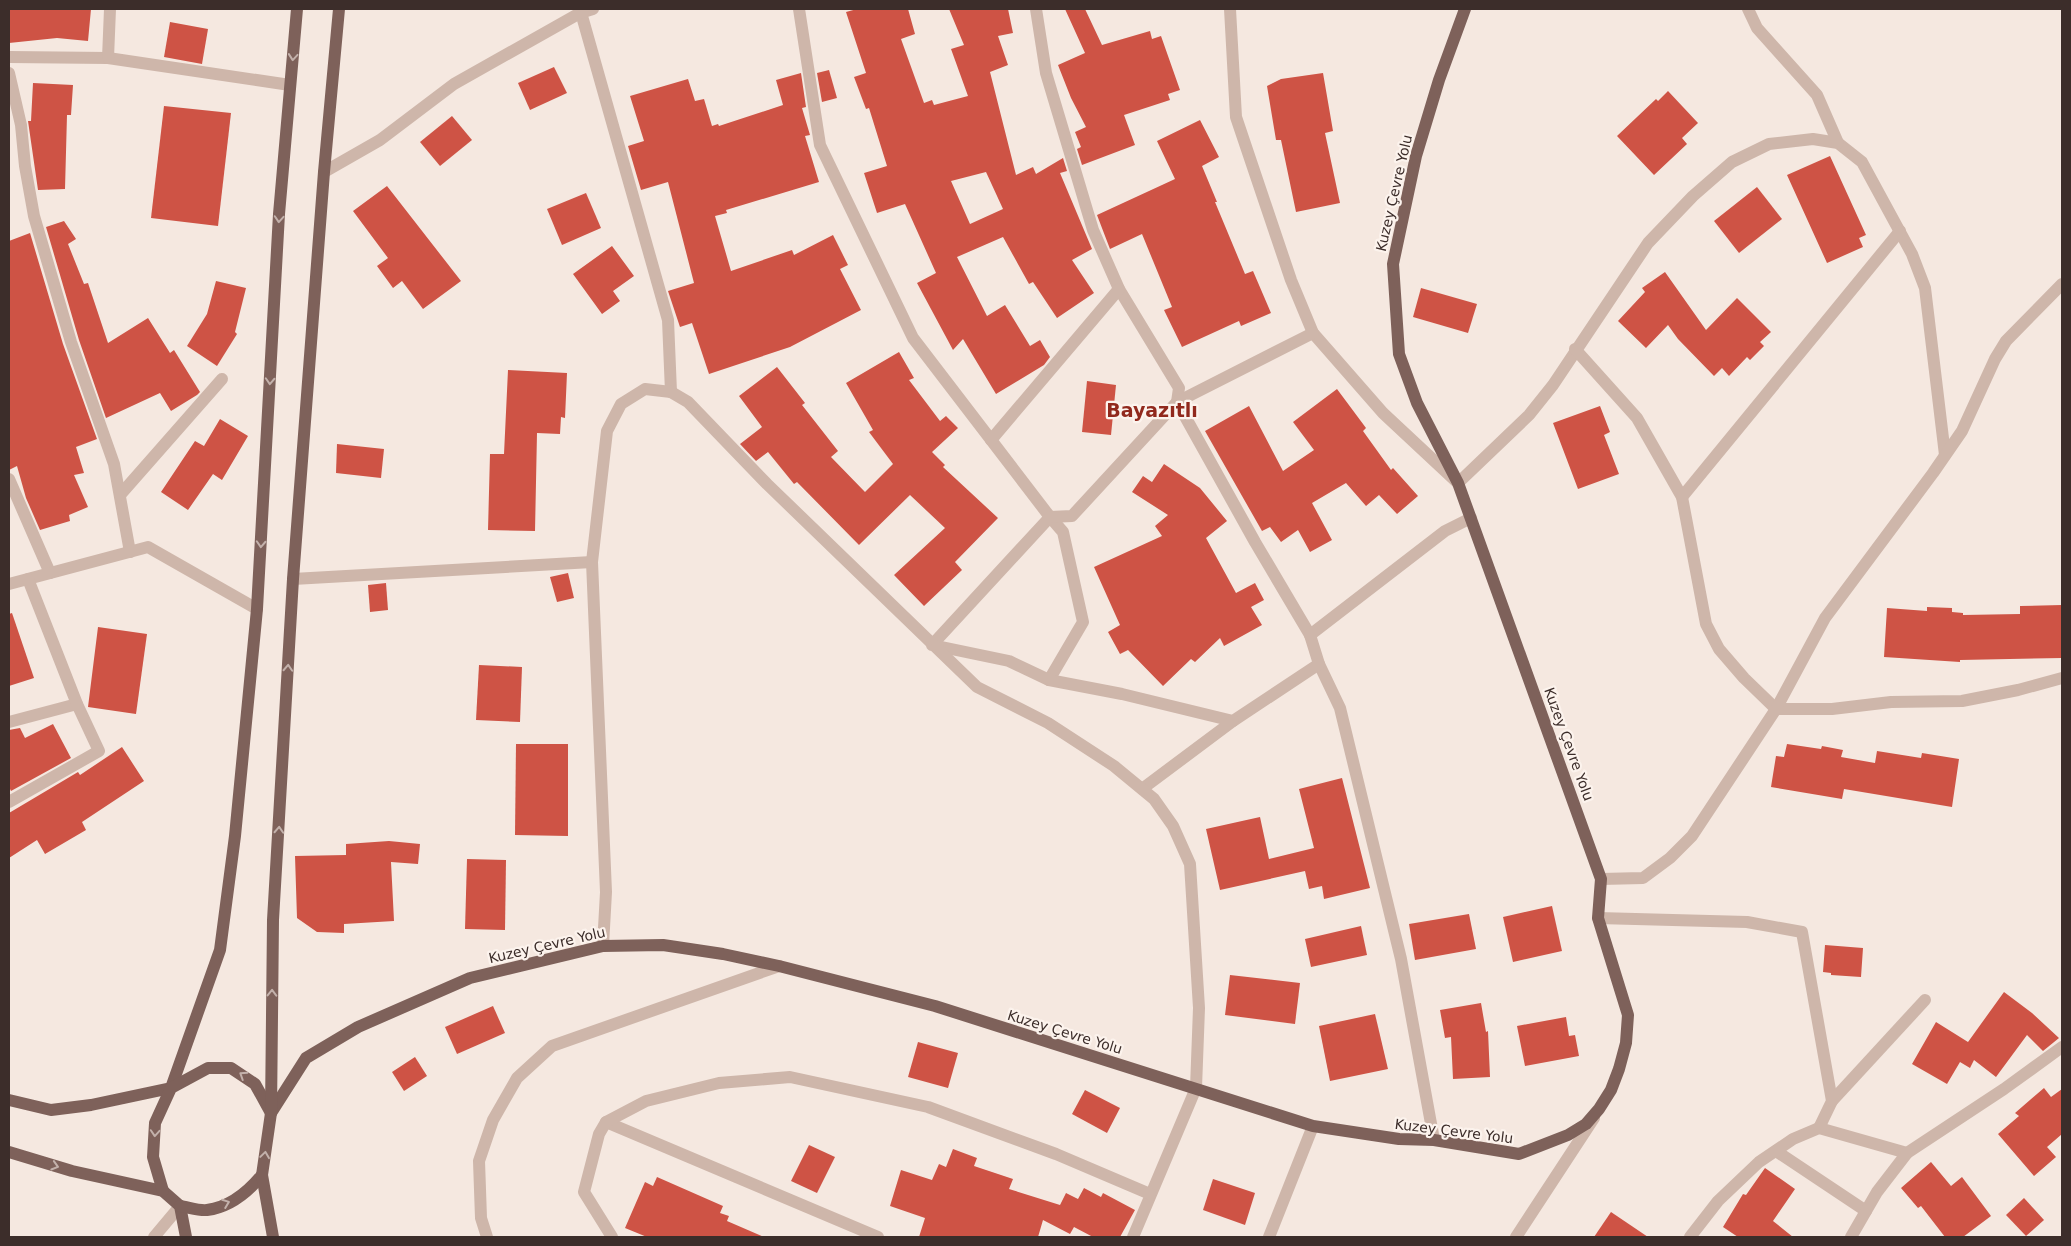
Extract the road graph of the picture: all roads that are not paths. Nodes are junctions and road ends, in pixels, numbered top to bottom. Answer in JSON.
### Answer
{"nodes":[{"id":1,"x":110,"y":9,"type":"edge"},
{"id":2,"x":297,"y":9,"type":"edge"},
{"id":3,"x":339,"y":9,"type":"edge"},
{"id":4,"x":593,"y":9,"type":"edge"},
{"id":5,"x":799,"y":9,"type":"edge"},
{"id":6,"x":1036,"y":9,"type":"edge"},
{"id":7,"x":1230,"y":9,"type":"edge"},
{"id":8,"x":1465,"y":9,"type":"edge"},
{"id":9,"x":1748,"y":9,"type":"edge"},
{"id":10,"x":580,"y":11,"type":"edge"},
{"id":11,"x":9,"y":57,"type":"edge"},
{"id":12,"x":108,"y":58,"type":"junction"},
{"id":13,"x":9,"y":73,"type":"edge"},
{"id":14,"x":290,"y":85,"type":"junction"},
{"id":15,"x":15,"y":126,"type":"edge"},
{"id":16,"x":1838,"y":143,"type":"junction"},
{"id":17,"x":324,"y":172,"type":"junction"},
{"id":18,"x":1900,"y":231,"type":"junction"},
{"id":19,"x":2062,"y":284,"type":"edge"},
{"id":20,"x":1119,"y":289,"type":"junction"},
{"id":21,"x":1313,"y":333,"type":"junction"},
{"id":22,"x":1575,"y":348,"type":"junction"},
{"id":23,"x":222,"y":380,"type":"dead end"},
{"id":24,"x":671,"y":392,"type":"junction"},
{"id":25,"x":1177,"y":402,"type":"junction"},
{"id":26,"x":991,"y":440,"type":"junction"},
{"id":27,"x":1945,"y":455,"type":"junction"},
{"id":28,"x":9,"y":479,"type":"edge"},
{"id":29,"x":1458,"y":483,"type":"junction"},
{"id":30,"x":120,"y":495,"type":"junction"},
{"id":31,"x":1682,"y":497,"type":"junction"},
{"id":32,"x":1050,"y":517,"type":"junction"},
{"id":33,"x":1471,"y":518,"type":"junction"},
{"id":34,"x":130,"y":552,"type":"junction"},
{"id":35,"x":592,"y":562,"type":"junction"},
{"id":36,"x":50,"y":573,"type":"junction"},
{"id":37,"x":28,"y":579,"type":"junction"},
{"id":38,"x":293,"y":579,"type":"junction"},
{"id":39,"x":9,"y":584,"type":"edge"},
{"id":40,"x":257,"y":609,"type":"junction"},
{"id":41,"x":1310,"y":635,"type":"junction"},
{"id":42,"x":932,"y":645,"type":"junction"},
{"id":43,"x":1319,"y":664,"type":"junction"},
{"id":44,"x":2062,"y":678,"type":"edge"},
{"id":45,"x":1049,"y":680,"type":"junction"},
{"id":46,"x":77,"y":704,"type":"junction"},
{"id":47,"x":1776,"y":709,"type":"junction"},
{"id":48,"x":9,"y":722,"type":"edge"},
{"id":49,"x":1233,"y":722,"type":"junction"},
{"id":50,"x":1142,"y":790,"type":"junction"},
{"id":51,"x":9,"y":802,"type":"edge"},
{"id":52,"x":1601,"y":879,"type":"junction"},
{"id":53,"x":1598,"y":918,"type":"junction"},
{"id":54,"x":603,"y":946,"type":"junction"},
{"id":55,"x":779,"y":966,"type":"junction"},
{"id":56,"x":1925,"y":1000,"type":"dead end"},
{"id":57,"x":2062,"y":1046,"type":"edge"},
{"id":58,"x":170,"y":1088,"type":"junction"},
{"id":59,"x":1196,"y":1088,"type":"junction"},
{"id":60,"x":9,"y":1100,"type":"edge"},
{"id":61,"x":1832,"y":1101,"type":"junction"},
{"id":62,"x":1600,"y":1109,"type":"junction"},
{"id":63,"x":271,"y":1113,"type":"junction"},
{"id":64,"x":606,"y":1122,"type":"junction"},
{"id":65,"x":1313,"y":1126,"type":"junction"},
{"id":66,"x":1819,"y":1128,"type":"junction"},
{"id":67,"x":1434,"y":1140,"type":"junction"},
{"id":68,"x":1776,"y":1151,"type":"junction"},
{"id":69,"x":9,"y":1152,"type":"edge"},
{"id":70,"x":1907,"y":1152,"type":"junction"},
{"id":71,"x":262,"y":1175,"type":"junction"},
{"id":72,"x":163,"y":1191,"type":"junction"},
{"id":73,"x":1150,"y":1194,"type":"junction"},
{"id":74,"x":180,"y":1206,"type":"junction"},
{"id":75,"x":1866,"y":1210,"type":"junction"},
{"id":76,"x":154,"y":1237,"type":"edge"},
{"id":77,"x":186,"y":1237,"type":"edge"},
{"id":78,"x":273,"y":1237,"type":"edge"},
{"id":79,"x":487,"y":1237,"type":"edge"},
{"id":80,"x":612,"y":1237,"type":"edge"},
{"id":81,"x":878,"y":1237,"type":"edge"},
{"id":82,"x":1133,"y":1237,"type":"edge"},
{"id":83,"x":1269,"y":1237,"type":"edge"},
{"id":84,"x":1516,"y":1237,"type":"edge"},
{"id":85,"x":1690,"y":1237,"type":"edge"},
{"id":86,"x":1851,"y":1237,"type":"edge"}],
"edges":[{"from":1,"to":12,"type":"street"},
{"from":2,"to":14,"type":"main road","one_way":true},
{"from":3,"to":17,"type":"main road"},
{"from":4,"to":10,"type":"street"},
{"from":5,"to":26,"type":"street"},
{"from":6,"to":20,"type":"street"},
{"from":7,"to":21,"type":"street"},
{"from":8,"to":29,"type":"main road","name":"Kuzey Çevre Yolu"},
{"from":9,"to":16,"type":"street"},
{"from":10,"to":17,"type":"street"},
{"from":10,"to":24,"type":"street"},
{"from":11,"to":12,"type":"street"},
{"from":12,"to":14,"type":"street"},
{"from":13,"to":15,"type":"street"},
{"from":14,"to":40,"type":"main road","one_way":true},
{"from":15,"to":30,"type":"street"},
{"from":16,"to":18,"type":"street"},
{"from":16,"to":22,"type":"street"},
{"from":17,"to":38,"type":"main road"},
{"from":18,"to":27,"type":"street"},
{"from":18,"to":31,"type":"street"},
{"from":19,"to":27,"type":"street"},
{"from":20,"to":25,"type":"street"},
{"from":20,"to":26,"type":"street"},
{"from":21,"to":25,"type":"street"},
{"from":21,"to":29,"type":"street"},
{"from":22,"to":29,"type":"street"},
{"from":22,"to":31,"type":"street"},
{"from":23,"to":30,"type":"street"},
{"from":24,"to":35,"type":"street"},
{"from":24,"to":42,"type":"street"},
{"from":25,"to":32,"type":"street"},
{"from":25,"to":41,"type":"street"},
{"from":26,"to":32,"type":"street"},
{"from":27,"to":47,"type":"street"},
{"from":28,"to":36,"type":"street"},
{"from":29,"to":33,"type":"main road","name":"Kuzey Çevre Yolu"},
{"from":30,"to":34,"type":"street"},
{"from":31,"to":47,"type":"street"},
{"from":32,"to":42,"type":"street"},
{"from":32,"to":45,"type":"street"},
{"from":33,"to":41,"type":"street"},
{"from":33,"to":52,"type":"main road","name":"Kuzey Çevre Yolu"},
{"from":34,"to":36,"type":"street"},
{"from":34,"to":40,"type":"street"},
{"from":35,"to":38,"type":"street"},
{"from":35,"to":54,"type":"street"},
{"from":36,"to":37,"type":"street"},
{"from":37,"to":39,"type":"street"},
{"from":37,"to":46,"type":"street"},
{"from":63,"to":38,"type":"main road","one_way":true},
{"from":40,"to":58,"type":"main road"},
{"from":41,"to":43,"type":"street"},
{"from":42,"to":45,"type":"street"},
{"from":42,"to":50,"type":"street"},
{"from":43,"to":49,"type":"street"},
{"from":43,"to":67,"type":"street"},
{"from":44,"to":47,"type":"street"},
{"from":45,"to":49,"type":"street"},
{"from":46,"to":48,"type":"street"},
{"from":46,"to":51,"type":"street"},
{"from":47,"to":52,"type":"street"},
{"from":49,"to":50,"type":"street"},
{"from":50,"to":59,"type":"street"},
{"from":52,"to":53,"type":"main road","name":"Kuzey Çevre Yolu"},
{"from":53,"to":61,"type":"street"},
{"from":53,"to":62,"type":"main road","name":"Kuzey Çevre Yolu"},
{"from":54,"to":55,"type":"main road","name":"Kuzey Çevre Yolu"},
{"from":54,"to":63,"type":"main road","name":"Kuzey Çevre Yolu"},
{"from":55,"to":59,"type":"main road","name":"Kuzey Çevre Yolu"},
{"from":55,"to":79,"type":"street"},
{"from":56,"to":61,"type":"street"},
{"from":57,"to":70,"type":"street"},
{"from":58,"to":60,"type":"main road"},
{"from":63,"to":58,"type":"main road","one_way":true},
{"from":58,"to":72,"type":"main road","one_way":true},
{"from":59,"to":65,"type":"main road","name":"Kuzey Çevre Yolu"},
{"from":59,"to":73,"type":"street"},
{"from":61,"to":66,"type":"street"},
{"from":62,"to":67,"type":"main road","name":"Kuzey Çevre Yolu"},
{"from":62,"to":84,"type":"street"},
{"from":71,"to":63,"type":"main road","one_way":true},
{"from":64,"to":73,"type":"street"},
{"from":64,"to":80,"type":"street"},
{"from":64,"to":81,"type":"street"},
{"from":65,"to":67,"type":"main road","name":"Kuzey Çevre Yolu"},
{"from":65,"to":83,"type":"street"},
{"from":66,"to":68,"type":"street"},
{"from":66,"to":70,"type":"street"},
{"from":68,"to":75,"type":"street"},
{"from":68,"to":85,"type":"street"},
{"from":69,"to":72,"type":"main road","one_way":true},
{"from":70,"to":75,"type":"street"},
{"from":74,"to":71,"type":"main road","one_way":true},
{"from":71,"to":78,"type":"main road"},
{"from":72,"to":74,"type":"main road"},
{"from":73,"to":82,"type":"street"},
{"from":74,"to":76,"type":"street"},
{"from":74,"to":77,"type":"main road"},
{"from":75,"to":86,"type":"street"}]}
